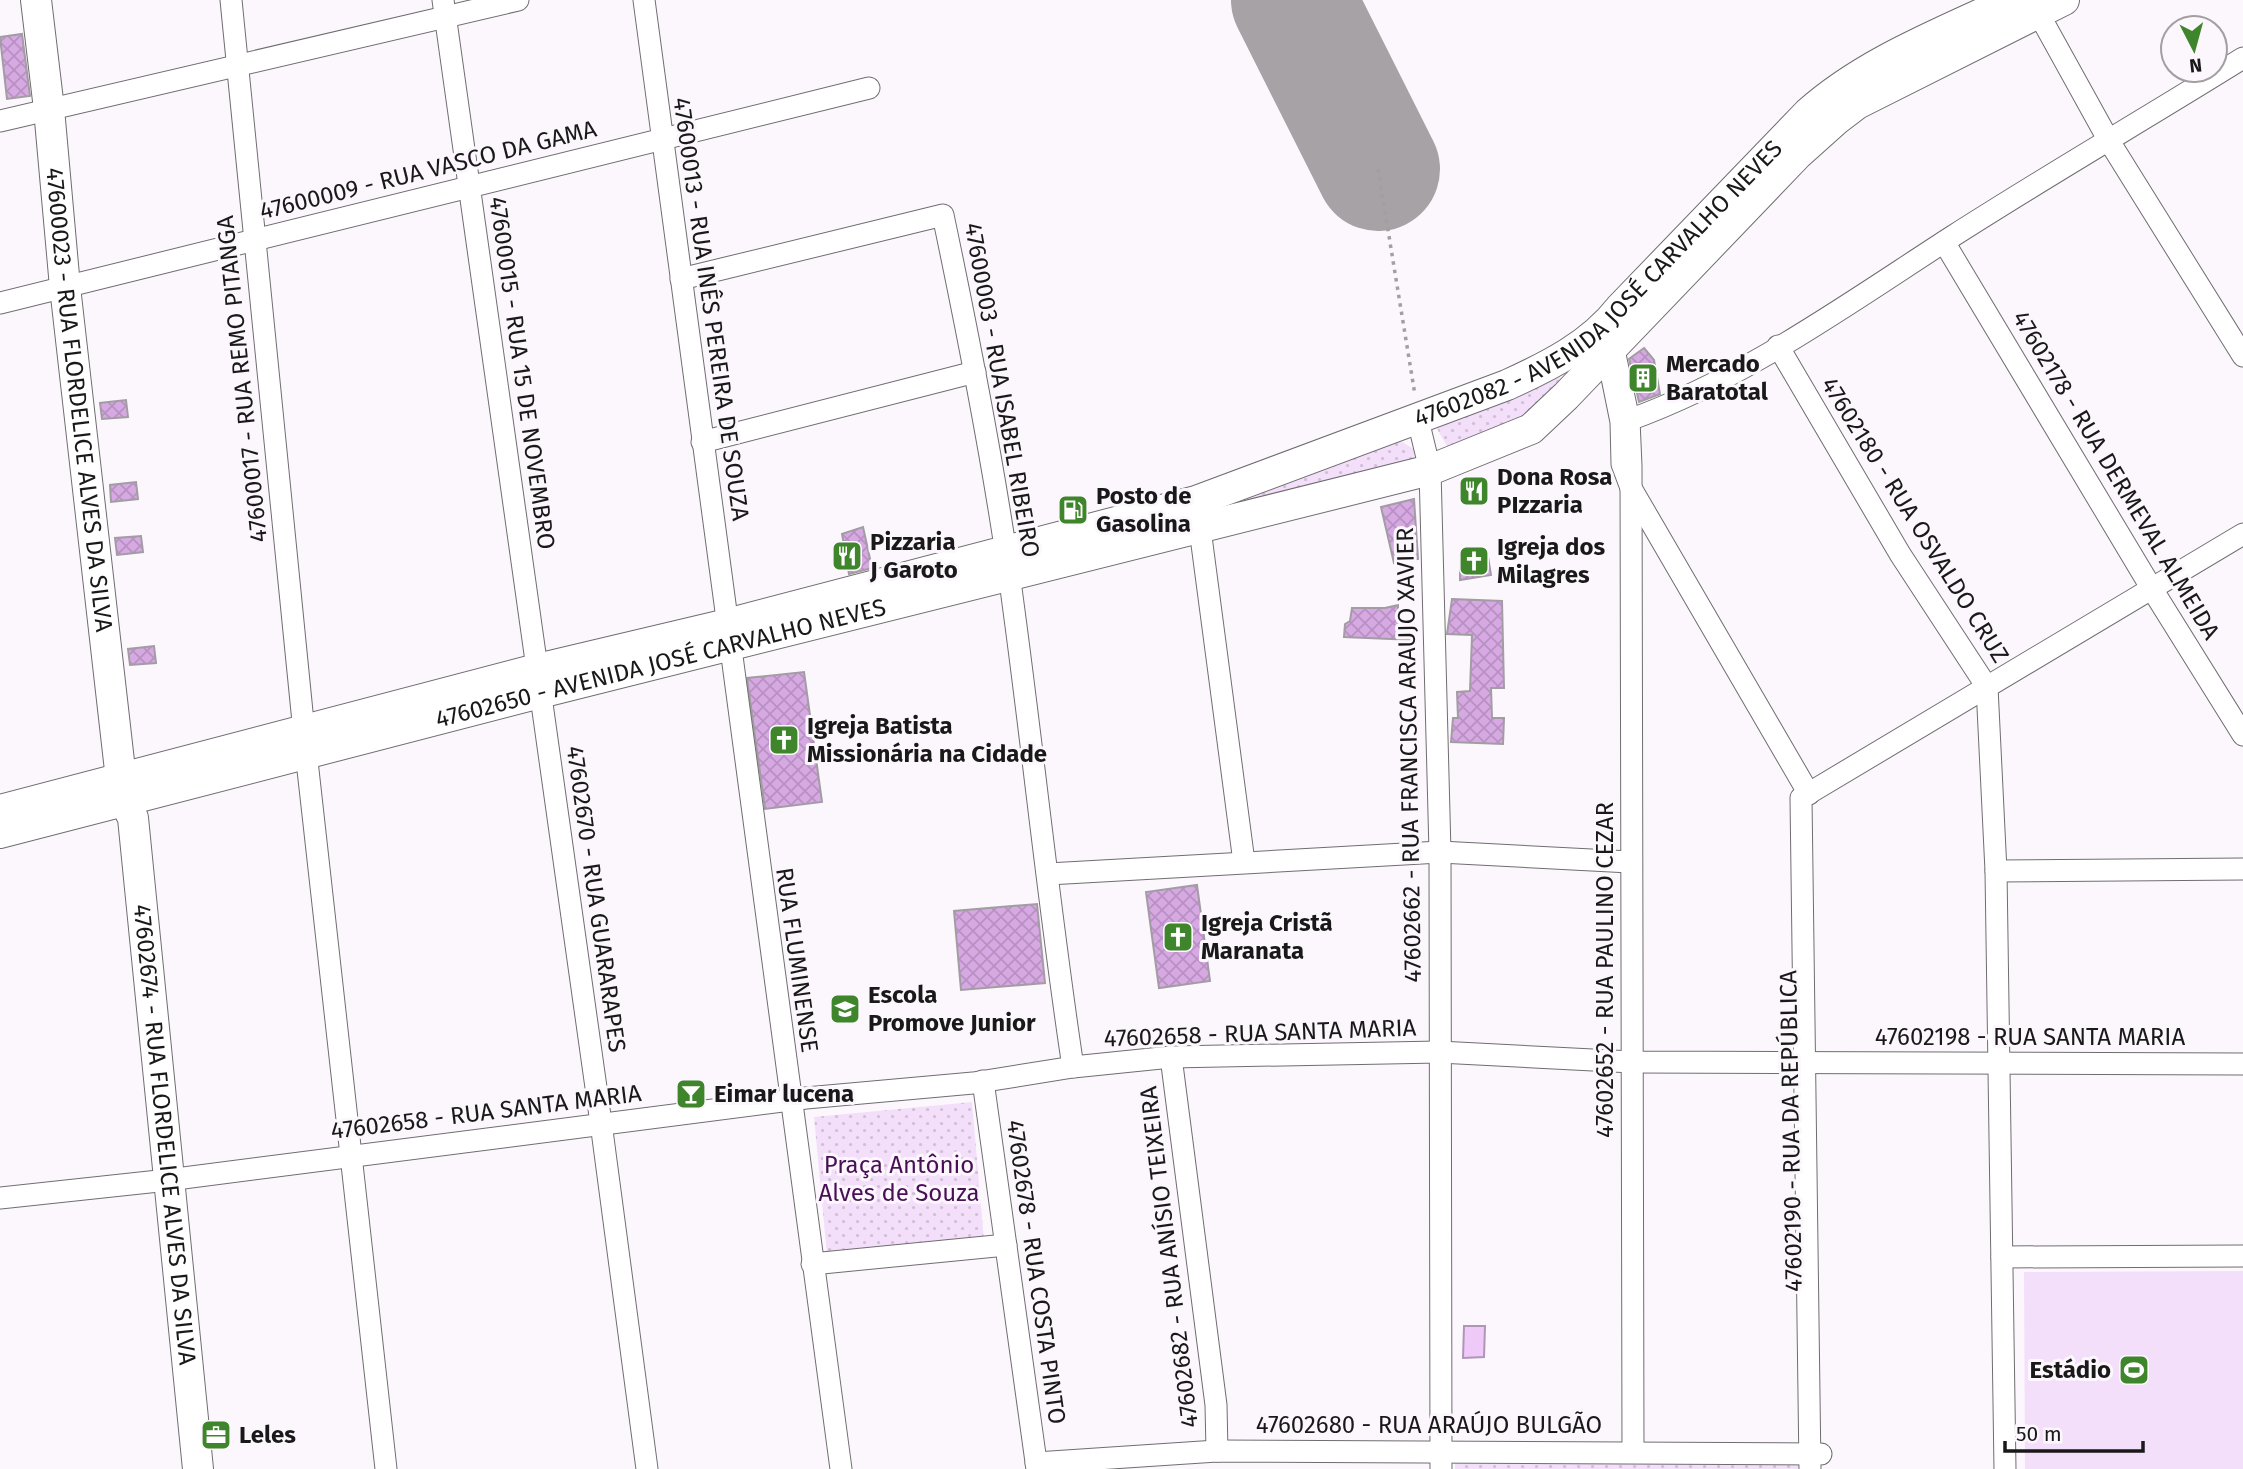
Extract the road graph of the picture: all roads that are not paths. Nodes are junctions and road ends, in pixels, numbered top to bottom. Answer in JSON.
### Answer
{"nodes":[{"id":1,"x":36,"y":0,"type":"edge"},
{"id":2,"x":231,"y":0,"type":"edge"},
{"id":3,"x":518,"y":0,"type":"edge"},
{"id":4,"x":644,"y":0,"type":"edge"},
{"id":5,"x":2011,"y":0,"type":"edge"},
{"id":6,"x":2064,"y":0,"type":"edge"},
{"id":7,"x":2034,"y":7,"type":"edge"},
{"id":8,"x":444,"y":9,"type":"edge"},
{"id":9,"x":2243,"y":58,"type":"edge"},
{"id":10,"x":237,"y":65,"type":"junction"},
{"id":11,"x":1886,"y":75,"type":"junction"},
{"id":12,"x":869,"y":88,"type":"dead end"},
{"id":13,"x":49,"y":110,"type":"junction"},
{"id":14,"x":0,"y":121,"type":"edge"},
{"id":15,"x":662,"y":139,"type":"junction"},
{"id":16,"x":2109,"y":141,"type":"junction"},
{"id":17,"x":470,"y":188,"type":"junction"},
{"id":18,"x":255,"y":240,"type":"junction"},
{"id":19,"x":1944,"y":242,"type":"junction"},
{"id":20,"x":681,"y":279,"type":"junction"},
{"id":21,"x":65,"y":287,"type":"junction"},
{"id":22,"x":0,"y":303,"type":"edge"},
{"id":23,"x":1609,"y":341,"type":"junction"},
{"id":24,"x":1778,"y":346,"type":"junction"},
{"id":25,"x":2243,"y":356,"type":"edge"},
{"id":26,"x":975,"y":372,"type":"junction"},
{"id":27,"x":1629,"y":419,"type":"junction"},
{"id":28,"x":1418,"y":420,"type":"junction"},
{"id":29,"x":702,"y":442,"type":"junction"},
{"id":30,"x":1631,"y":466,"type":"junction"},
{"id":31,"x":1430,"y":470,"type":"junction"},
{"id":32,"x":1631,"y":488,"type":"junction"},
{"id":33,"x":1198,"y":514,"type":"junction"},
{"id":34,"x":2243,"y":534,"type":"edge"},
{"id":35,"x":1007,"y":562,"type":"junction"},
{"id":36,"x":2152,"y":589,"type":"junction"},
{"id":37,"x":729,"y":635,"type":"junction"},
{"id":38,"x":538,"y":681,"type":"junction"},
{"id":39,"x":1987,"y":687,"type":"junction"},
{"id":40,"x":2243,"y":735,"type":"edge"},
{"id":41,"x":305,"y":742,"type":"junction"},
{"id":42,"x":123,"y":790,"type":"junction"},
{"id":43,"x":1810,"y":793,"type":"junction"},
{"id":44,"x":0,"y":810,"type":"edge"},
{"id":45,"x":42,"y":811,"type":"junction"},
{"id":46,"x":0,"y":833,"type":"edge"},
{"id":47,"x":1440,"y":852,"type":"junction"},
{"id":48,"x":1244,"y":862,"type":"junction"},
{"id":49,"x":1630,"y":862,"type":"junction"},
{"id":50,"x":2243,"y":869,"type":"edge"},
{"id":51,"x":1996,"y":871,"type":"junction"},
{"id":52,"x":1048,"y":874,"type":"junction"},
{"id":53,"x":1438,"y":1052,"type":"junction"},
{"id":54,"x":1171,"y":1057,"type":"junction"},
{"id":55,"x":1810,"y":1061,"type":"junction"},
{"id":56,"x":1632,"y":1062,"type":"junction"},
{"id":57,"x":1998,"y":1063,"type":"junction"},
{"id":58,"x":2243,"y":1064,"type":"edge"},
{"id":59,"x":1073,"y":1067,"type":"junction"},
{"id":60,"x":983,"y":1081,"type":"junction"},
{"id":61,"x":790,"y":1100,"type":"junction"},
{"id":62,"x":601,"y":1123,"type":"junction"},
{"id":63,"x":350,"y":1157,"type":"junction"},
{"id":64,"x":162,"y":1180,"type":"junction"},
{"id":65,"x":0,"y":1198,"type":"edge"},
{"id":66,"x":1006,"y":1245,"type":"junction"},
{"id":67,"x":2243,"y":1256,"type":"edge"},
{"id":68,"x":2002,"y":1257,"type":"junction"},
{"id":69,"x":812,"y":1264,"type":"junction"},
{"id":70,"x":1217,"y":1451,"type":"junction"},
{"id":71,"x":1633,"y":1452,"type":"junction"},
{"id":72,"x":1441,"y":1460,"type":"edge"},
{"id":73,"x":1815,"y":1461,"type":"edge"},
{"id":74,"x":1036,"y":1466,"type":"edge"},
{"id":75,"x":186,"y":1469,"type":"edge"},
{"id":76,"x":198,"y":1469,"type":"edge"},
{"id":77,"x":386,"y":1469,"type":"edge"},
{"id":78,"x":646,"y":1469,"type":"edge"},
{"id":79,"x":841,"y":1469,"type":"edge"},
{"id":80,"x":2005,"y":1469,"type":"edge"}],
"edges":[{"from":1,"to":13,"type":"street","name":"47600023 - RUA FLORDELICE ALVES DA SILVA"},
{"from":2,"to":10,"type":"street","name":"47600017 - RUA REMO PITANGA"},
{"from":3,"to":8,"type":"street"},
{"from":4,"to":15,"type":"street","name":"47600013 - RUA INÊS PEREIRA DE SOUZA"},
{"from":5,"to":11,"type":"street"},
{"from":6,"to":7,"type":"street"},
{"from":7,"to":11,"type":"street"},
{"from":7,"to":16,"type":"street"},
{"from":8,"to":10,"type":"street"},
{"from":8,"to":17,"type":"street","name":"47600015 - RUA 15 DE NOVEMBRO"},
{"from":9,"to":16,"type":"street"},
{"from":10,"to":13,"type":"street"},
{"from":10,"to":18,"type":"street","name":"47600017 - RUA REMO PITANGA"},
{"from":11,"to":23,"type":"street"},
{"from":12,"to":15,"type":"street","name":"47600009 - RUA VASCO DA GAMA"},
{"from":13,"to":14,"type":"street"},
{"from":13,"to":21,"type":"street","name":"47600023 - RUA FLORDELICE ALVES DA SILVA"},
{"from":15,"to":17,"type":"street","name":"47600009 - RUA VASCO DA GAMA"},
{"from":15,"to":20,"type":"street","name":"47600013 - RUA INÊS PEREIRA DE SOUZA"},
{"from":16,"to":19,"type":"street"},
{"from":16,"to":25,"type":"street"},
{"from":17,"to":18,"type":"street","name":"47600009 - RUA VASCO DA GAMA"},
{"from":17,"to":38,"type":"street","name":"47600015 - RUA 15 DE NOVEMBRO"},
{"from":18,"to":21,"type":"street","name":"47600009 - RUA VASCO DA GAMA"},
{"from":18,"to":41,"type":"street","name":"47600017 - RUA REMO PITANGA"},
{"from":19,"to":24,"type":"street"},
{"from":19,"to":36,"type":"street","name":"47602178 - RUA DERMEVAL ALMEIDA"},
{"from":20,"to":26,"type":"street","name":"47600003 - RUA ISABEL RIBEIRO"},
{"from":20,"to":29,"type":"street","name":"47600013 - RUA INÊS PEREIRA DE SOUZA"},
{"from":21,"to":22,"type":"street","name":"47600009 - RUA VASCO DA GAMA"},
{"from":21,"to":42,"type":"street","name":"47600023 - RUA FLORDELICE ALVES DA SILVA"},
{"from":23,"to":27,"type":"street","name":"47602652 - RUA PAULINO CEZAR"},
{"from":23,"to":28,"type":"street","name":"47602082 - AVENIDA JOSÉ CARVALHO NEVES"},
{"from":23,"to":31,"type":"street","name":"47602650 - AVENIDA JOSÉ CARVALHO NEVES"},
{"from":23,"to":32,"type":"street","name":"47602652 - RUA PAULINO CEZAR"},
{"from":24,"to":27,"type":"street"},
{"from":24,"to":39,"type":"street","name":"47602180 - RUA OSVALDO CRUZ"},
{"from":26,"to":29,"type":"street"},
{"from":26,"to":35,"type":"street","name":"47600003 - RUA ISABEL RIBEIRO"},
{"from":27,"to":30,"type":"street","name":"47602652 - RUA PAULINO CEZAR"},
{"from":28,"to":31,"type":"street","name":"47602662 - RUA FRANCISCA ARAUJO XAVIER"},
{"from":28,"to":33,"type":"street","name":"47602082 - AVENIDA JOSÉ CARVALHO NEVES"},
{"from":29,"to":37,"type":"street","name":"47600013 - RUA INÊS PEREIRA DE SOUZA"},
{"from":30,"to":32,"type":"street","name":"47602652 - RUA PAULINO CEZAR"},
{"from":30,"to":43,"type":"street"},
{"from":31,"to":33,"type":"street","name":"47602650 - AVENIDA JOSÉ CARVALHO NEVES"},
{"from":31,"to":47,"type":"street","name":"47602662 - RUA FRANCISCA ARAUJO XAVIER"},
{"from":32,"to":43,"type":"street"},
{"from":32,"to":49,"type":"street","name":"47602652 - RUA PAULINO CEZAR"},
{"from":33,"to":35,"type":"street","name":"47602650 - AVENIDA JOSÉ CARVALHO NEVES"},
{"from":33,"to":35,"type":"street","name":"47602082 - AVENIDA JOSÉ CARVALHO NEVES"},
{"from":33,"to":48,"type":"street"},
{"from":34,"to":36,"type":"street"},
{"from":35,"to":37,"type":"street","name":"47602650 - AVENIDA JOSÉ CARVALHO NEVES"},
{"from":35,"to":52,"type":"street","name":"47600003 - RUA ISABEL RIBEIRO"},
{"from":36,"to":39,"type":"street"},
{"from":36,"to":40,"type":"street","name":"47602178 - RUA DERMEVAL ALMEIDA"},
{"from":37,"to":38,"type":"street","name":"47602650 - AVENIDA JOSÉ CARVALHO NEVES"},
{"from":37,"to":61,"type":"street","name":"RUA FLUMINENSE"},
{"from":38,"to":41,"type":"street","name":"47602650 - AVENIDA JOSÉ CARVALHO NEVES"},
{"from":38,"to":62,"type":"street","name":"47602670 - RUA GUARARAPES"},
{"from":39,"to":43,"type":"street"},
{"from":39,"to":51,"type":"street","name":"47602180 - RUA OSVALDO CRUZ"},
{"from":41,"to":42,"type":"street","name":"47602650 - AVENIDA JOSÉ CARVALHO NEVES"},
{"from":41,"to":63,"type":"street","name":"47600017 - RUA REMO PITANGA"},
{"from":42,"to":45,"type":"street","name":"47602650 - AVENIDA JOSÉ CARVALHO NEVES"},
{"from":42,"to":64,"type":"street","name":"47602674 - RUA FLORDELICE ALVES DA SILVA"},
{"from":43,"to":55,"type":"street","name":"47602190 - RUA DA REPÚBLICA"},
{"from":44,"to":45,"type":"street"},
{"from":45,"to":46,"type":"street"},
{"from":47,"to":48,"type":"street"},
{"from":47,"to":49,"type":"street"},
{"from":47,"to":53,"type":"street","name":"47602662 - RUA FRANCISCA ARAUJO XAVIER"},
{"from":48,"to":52,"type":"street"},
{"from":49,"to":56,"type":"street","name":"47602652 - RUA PAULINO CEZAR"},
{"from":50,"to":51,"type":"street"},
{"from":51,"to":57,"type":"street","name":"47602180 - RUA OSVALDO CRUZ"},
{"from":52,"to":59,"type":"street","name":"47600003 - RUA ISABEL RIBEIRO"},
{"from":53,"to":54,"type":"street","name":"47602658 - RUA SANTA MARIA"},
{"from":53,"to":56,"type":"street","name":"47602658 - RUA SANTA MARIA"},
{"from":53,"to":72,"type":"street","name":"47602662 - RUA FRANCISCA ARAUJO XAVIER"},
{"from":54,"to":59,"type":"street","name":"47602658 - RUA SANTA MARIA"},
{"from":54,"to":70,"type":"street","name":"47602682 - RUA ANÍSIO TEIXEIRA"},
{"from":55,"to":56,"type":"street","name":"47602658 - RUA SANTA MARIA"},
{"from":55,"to":57,"type":"street","name":"47602198 - RUA SANTA MARIA"},
{"from":55,"to":73,"type":"street","name":"47602190 - RUA DA REPÚBLICA"},
{"from":56,"to":71,"type":"street","name":"47602652 - RUA PAULINO CEZAR"},
{"from":57,"to":58,"type":"street","name":"47602198 - RUA SANTA MARIA"},
{"from":57,"to":68,"type":"street","name":"47602180 - RUA OSVALDO CRUZ"},
{"from":59,"to":60,"type":"street","name":"47602658 - RUA SANTA MARIA"},
{"from":60,"to":61,"type":"street","name":"47602658 - RUA SANTA MARIA"},
{"from":60,"to":66,"type":"street","name":"47602678 - RUA COSTA PINTO"},
{"from":61,"to":62,"type":"street","name":"47602658 - RUA SANTA MARIA"},
{"from":61,"to":69,"type":"street","name":"RUA FLUMINENSE"},
{"from":62,"to":63,"type":"street","name":"47602658 - RUA SANTA MARIA"},
{"from":62,"to":78,"type":"street","name":"47602670 - RUA GUARARAPES"},
{"from":63,"to":64,"type":"street","name":"47602658 - RUA SANTA MARIA"},
{"from":63,"to":77,"type":"street","name":"47600017 - RUA REMO PITANGA"},
{"from":64,"to":65,"type":"street","name":"47602658 - RUA SANTA MARIA"},
{"from":64,"to":75,"type":"street"},
{"from":64,"to":76,"type":"street","name":"47602674 - RUA FLORDELICE ALVES DA SILVA"},
{"from":66,"to":69,"type":"street"},
{"from":66,"to":74,"type":"street","name":"47602678 - RUA COSTA PINTO"},
{"from":67,"to":68,"type":"street"},
{"from":68,"to":80,"type":"street","name":"47602180 - RUA OSVALDO CRUZ"},
{"from":69,"to":79,"type":"street","name":"RUA FLUMINENSE"},
{"from":70,"to":72,"type":"street","name":"47602680 - RUA ARAÚJO BULGÃO"},
{"from":70,"to":74,"type":"street","name":"47602680 - RUA ARAÚJO BULGÃO"},
{"from":71,"to":72,"type":"street","name":"47602680 - RUA ARAÚJO BULGÃO"},
{"from":71,"to":73,"type":"street","name":"47602680 - RUA ARAÚJO BULGÃO"}]}
